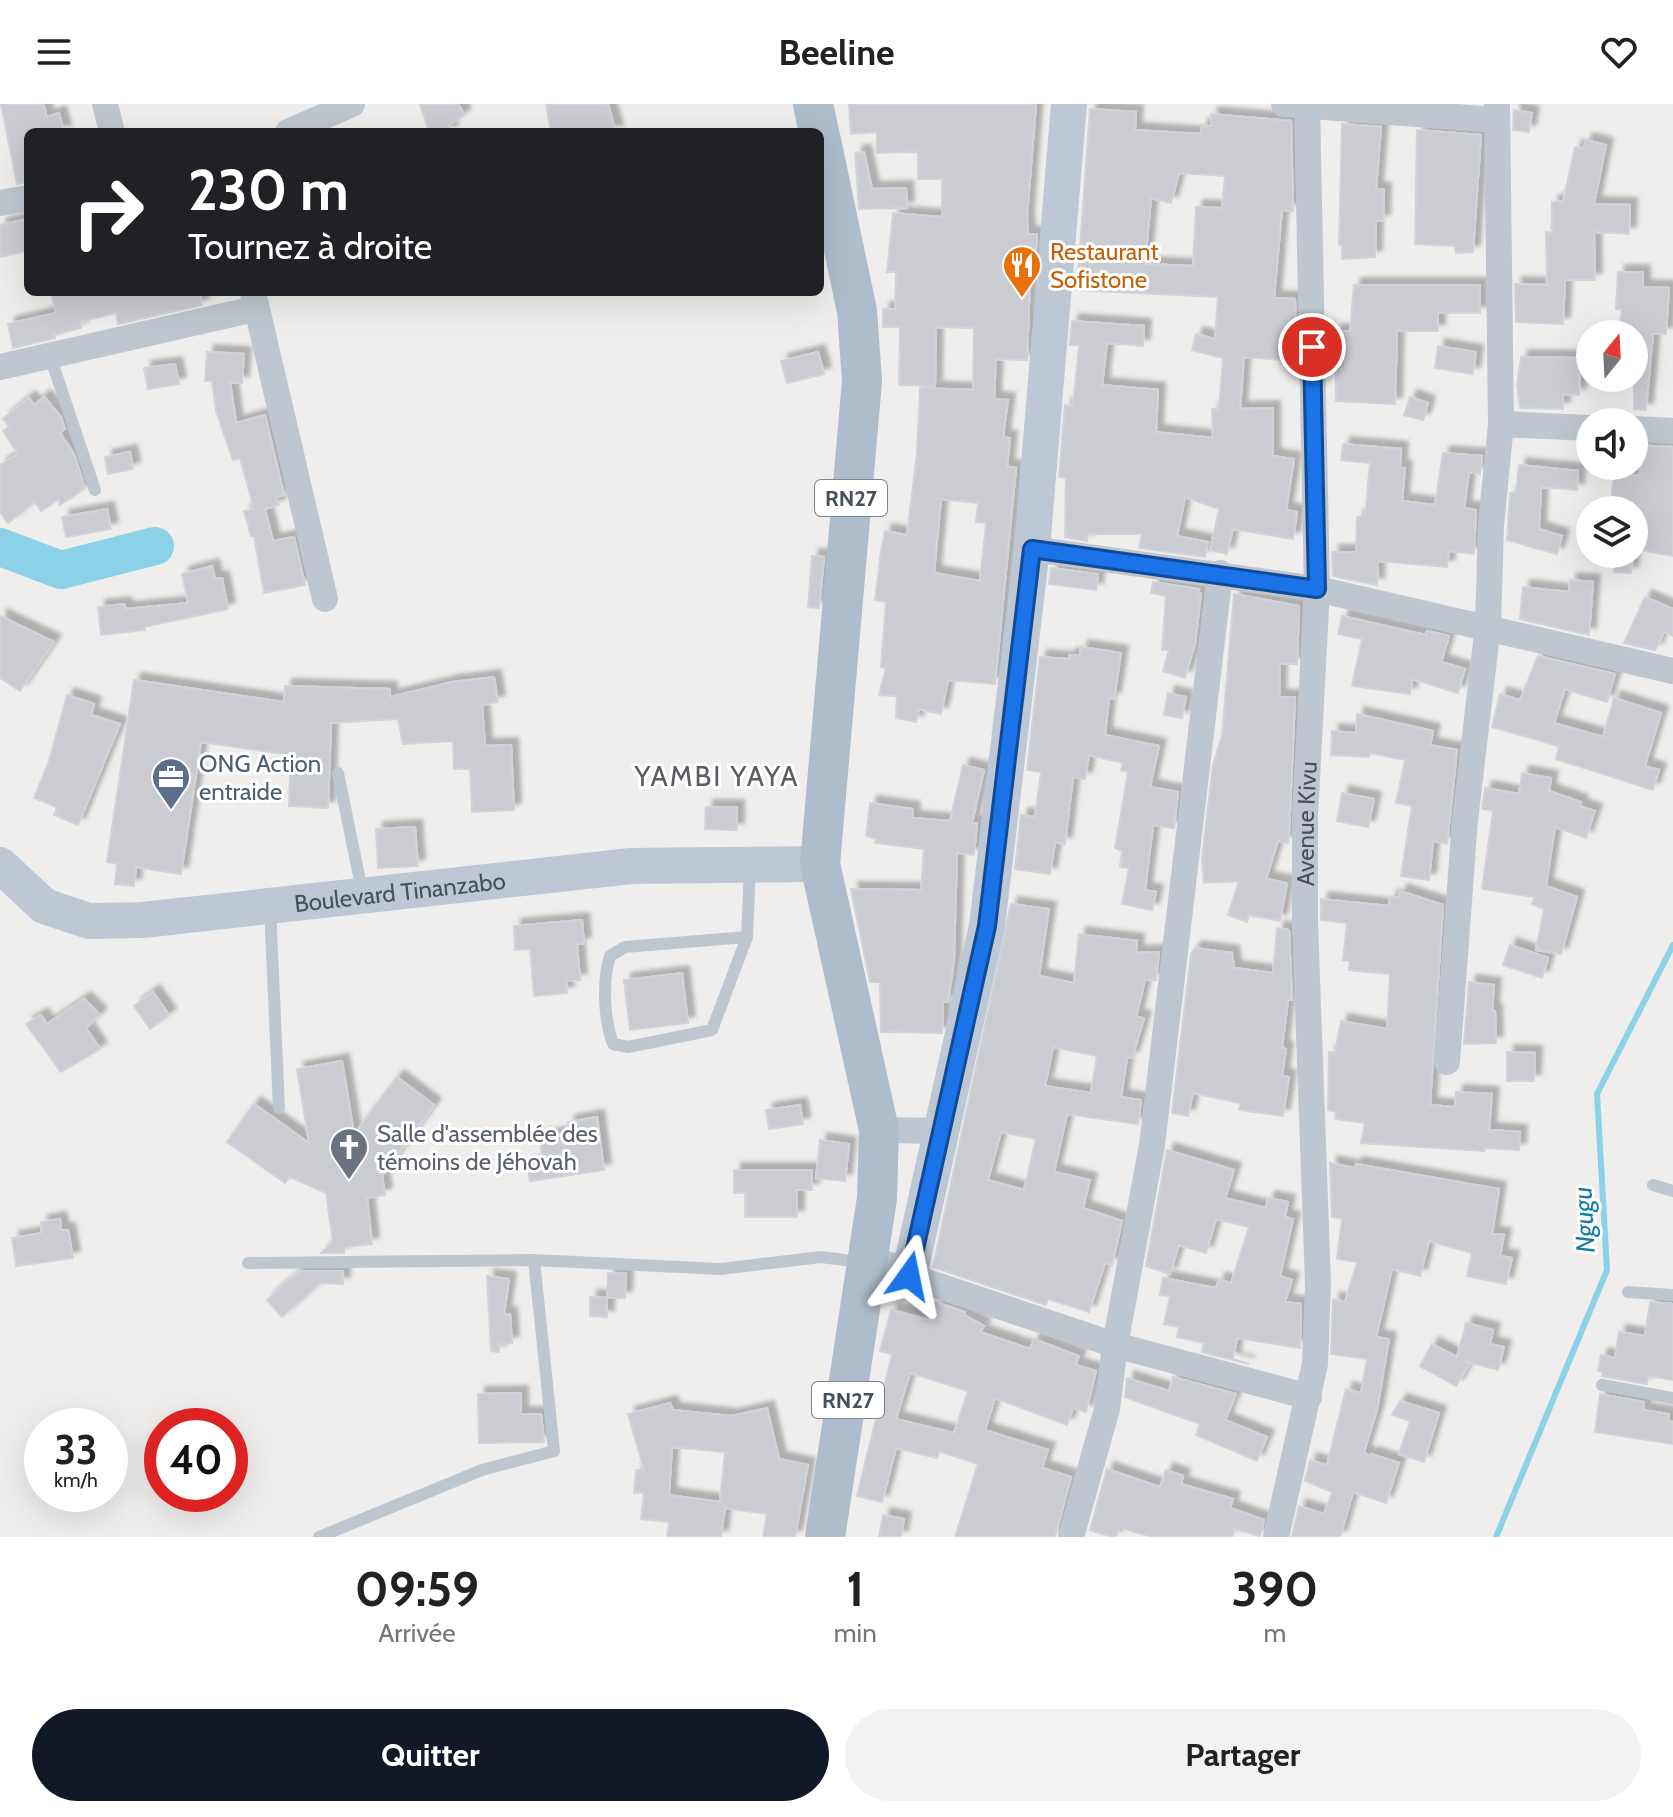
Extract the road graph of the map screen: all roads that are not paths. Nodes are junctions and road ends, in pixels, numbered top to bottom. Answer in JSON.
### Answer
{"nodes":[{"id":1,"x":105,"y":104,"type":"edge"},
{"id":2,"x":352,"y":104,"type":"edge"},
{"id":3,"x":813,"y":104,"type":"edge"},
{"id":4,"x":1069,"y":104,"type":"edge"},
{"id":5,"x":1299,"y":104,"type":"edge"},
{"id":6,"x":1497,"y":112,"type":"edge"},
{"id":7,"x":111,"y":128,"type":"edge"},
{"id":8,"x":297,"y":128,"type":"edge"},
{"id":9,"x":819,"y":128,"type":"edge"},
{"id":10,"x":824,"y":153,"type":"edge"},
{"id":11,"x":24,"y":199,"type":"edge"},
{"id":12,"x":0,"y":203,"type":"edge"},
{"id":13,"x":254,"y":301,"type":"edge"},
{"id":14,"x":50,"y":356,"type":"junction"},
{"id":15,"x":0,"y":367,"type":"edge"},
{"id":16,"x":1501,"y":424,"type":"junction"},
{"id":17,"x":1576,"y":427,"type":"edge"},
{"id":18,"x":1648,"y":430,"type":"edge"},
{"id":19,"x":1673,"y":431,"type":"edge"},
{"id":20,"x":95,"y":490,"type":"dead end"},
{"id":21,"x":1032,"y":549,"type":"junction"},
{"id":22,"x":1220,"y":573,"type":"junction"},
{"id":23,"x":1317,"y":589,"type":"junction"},
{"id":24,"x":325,"y":599,"type":"dead end"},
{"id":25,"x":1488,"y":626,"type":"junction"},
{"id":26,"x":1673,"y":671,"type":"edge"},
{"id":27,"x":338,"y":773,"type":"dead end"},
{"id":28,"x":820,"y":864,"type":"junction"},
{"id":29,"x":0,"y":865,"type":"edge"},
{"id":30,"x":750,"y":865,"type":"junction"},
{"id":31,"x":363,"y":894,"type":"junction"},
{"id":32,"x":269,"y":905,"type":"junction"},
{"id":33,"x":747,"y":937,"type":"junction"},
{"id":34,"x":1447,"y":1062,"type":"dead end"},
{"id":35,"x":279,"y":1108,"type":"dead end"},
{"id":36,"x":879,"y":1130,"type":"junction"},
{"id":37,"x":939,"y":1131,"type":"junction"},
{"id":38,"x":1653,"y":1185,"type":"dead end"},
{"id":39,"x":1673,"y":1191,"type":"edge"},
{"id":40,"x":534,"y":1260,"type":"junction"},
{"id":41,"x":248,"y":1263,"type":"dead end"},
{"id":42,"x":868,"y":1264,"type":"junction"},
{"id":43,"x":909,"y":1276,"type":"junction"},
{"id":44,"x":1628,"y":1292,"type":"dead end"},
{"id":45,"x":1673,"y":1295,"type":"edge"},
{"id":46,"x":1115,"y":1345,"type":"junction"},
{"id":47,"x":1602,"y":1385,"type":"dead end"},
{"id":48,"x":1309,"y":1397,"type":"junction"},
{"id":49,"x":1673,"y":1398,"type":"edge"},
{"id":50,"x":319,"y":1537,"type":"edge"},
{"id":51,"x":825,"y":1537,"type":"edge"},
{"id":52,"x":1071,"y":1537,"type":"edge"},
{"id":53,"x":1276,"y":1537,"type":"edge"}],
"edges":[{"from":1,"to":7,"type":"street"},
{"from":2,"to":8,"type":"street"},
{"from":3,"to":9,"type":"main road","number":"RN27"},
{"from":4,"to":21,"type":"street"},
{"from":5,"to":6,"type":"street"},
{"from":5,"to":23,"type":"street","name":"Avenue Kivu"},
{"from":6,"to":16,"type":"street"},
{"from":10,"to":28,"type":"main road","number":"RN27"},
{"from":11,"to":12,"type":"street"},
{"from":13,"to":14,"type":"street"},
{"from":13,"to":24,"type":"street"},
{"from":14,"to":15,"type":"street"},
{"from":14,"to":20,"type":"lane"},
{"from":16,"to":17,"type":"street"},
{"from":16,"to":25,"type":"street"},
{"from":18,"to":19,"type":"street"},
{"from":21,"to":22,"type":"street"},
{"from":21,"to":37,"type":"street"},
{"from":22,"to":23,"type":"street"},
{"from":22,"to":46,"type":"street"},
{"from":23,"to":25,"type":"street"},
{"from":23,"to":48,"type":"street","name":"Avenue Kivu"},
{"from":25,"to":26,"type":"street"},
{"from":25,"to":34,"type":"street"},
{"from":27,"to":31,"type":"lane"},
{"from":28,"to":30,"type":"street","name":"Boulevard Tinanzabo"},
{"from":28,"to":36,"type":"main road","number":"RN27"},
{"from":29,"to":32,"type":"street","name":"Boulevard Tinanzabo"},
{"from":30,"to":31,"type":"street","name":"Boulevard Tinanzabo"},
{"from":30,"to":33,"type":"lane"},
{"from":31,"to":32,"type":"street","name":"Boulevard Tinanzabo"},
{"from":32,"to":35,"type":"lane"},
{"from":33,"to":33,"type":"lane"},
{"from":36,"to":37,"type":"street"},
{"from":36,"to":42,"type":"main road","number":"RN27"},
{"from":37,"to":43,"type":"street"},
{"from":38,"to":39,"type":"lane"},
{"from":40,"to":41,"type":"lane"},
{"from":40,"to":42,"type":"lane"},
{"from":40,"to":50,"type":"lane"},
{"from":42,"to":43,"type":"street"},
{"from":42,"to":51,"type":"main road","number":"RN27"},
{"from":43,"to":46,"type":"street"},
{"from":44,"to":45,"type":"lane"},
{"from":46,"to":48,"type":"street"},
{"from":46,"to":52,"type":"street"},
{"from":47,"to":49,"type":"lane"},
{"from":48,"to":53,"type":"street","name":"Avenue Kivu"}]}
